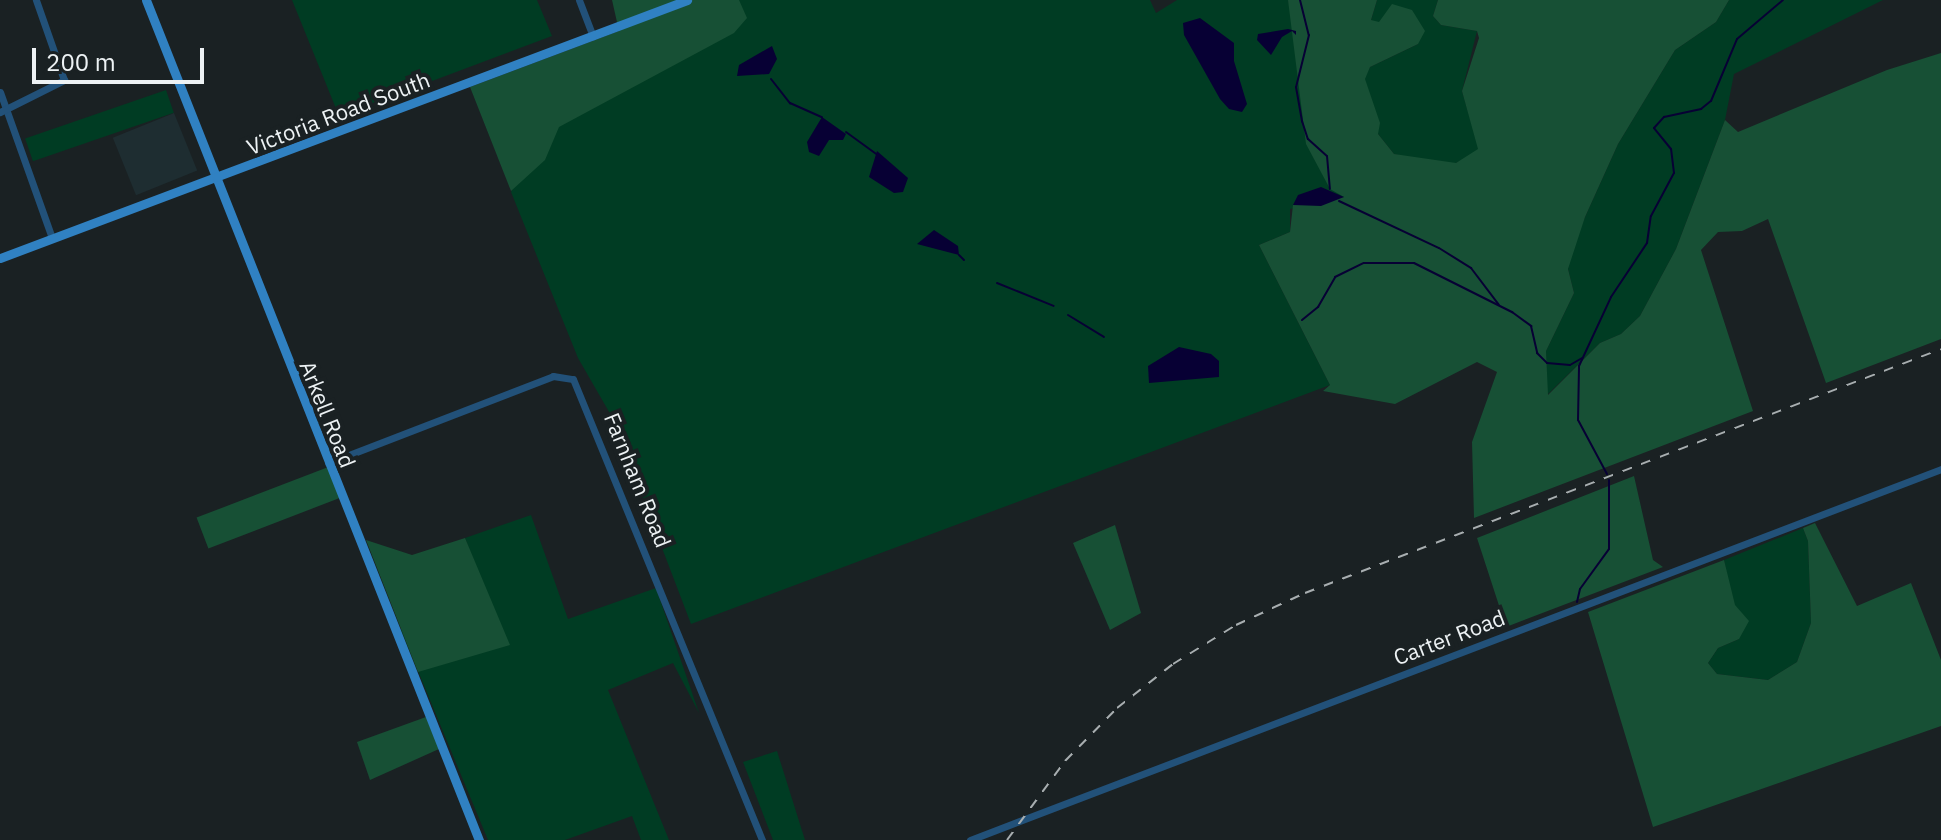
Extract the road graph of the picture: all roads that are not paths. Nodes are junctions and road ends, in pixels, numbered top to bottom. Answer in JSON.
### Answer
{"nodes":[{"id":1,"x":36,"y":0,"type":"edge"},
{"id":2,"x":146,"y":0,"type":"edge"},
{"id":3,"x":579,"y":0,"type":"edge"},
{"id":4,"x":687,"y":0,"type":"edge"},
{"id":5,"x":593,"y":36,"type":"junction"},
{"id":6,"x":0,"y":92,"type":"edge"},
{"id":7,"x":3,"y":111,"type":"edge"},
{"id":8,"x":216,"y":178,"type":"junction"},
{"id":9,"x":52,"y":238,"type":"junction"},
{"id":10,"x":0,"y":258,"type":"edge"},
{"id":11,"x":328,"y":463,"type":"junction"},
{"id":12,"x":1941,"y":469,"type":"edge"},
{"id":13,"x":479,"y":840,"type":"edge"},
{"id":14,"x":762,"y":840,"type":"edge"},
{"id":15,"x":970,"y":840,"type":"edge"}],
"edges":[{"from":1,"to":7,"type":"street"},
{"from":2,"to":8,"type":"main road","name":"Arkell Road"},
{"from":3,"to":5,"type":"street"},
{"from":4,"to":5,"type":"main road","name":"Victoria Road South"},
{"from":5,"to":8,"type":"main road","name":"Victoria Road South"},
{"from":6,"to":7,"type":"street"},
{"from":7,"to":9,"type":"street"},
{"from":8,"to":9,"type":"main road","name":"Victoria Road South"},
{"from":8,"to":11,"type":"main road","name":"Arkell Road"},
{"from":9,"to":10,"type":"main road","name":"Victoria Road South"},
{"from":11,"to":13,"type":"main road","name":"Arkell Road"},
{"from":11,"to":14,"type":"street","name":"Farnham Road"},
{"from":12,"to":15,"type":"street","name":"Carter Road"}]}
